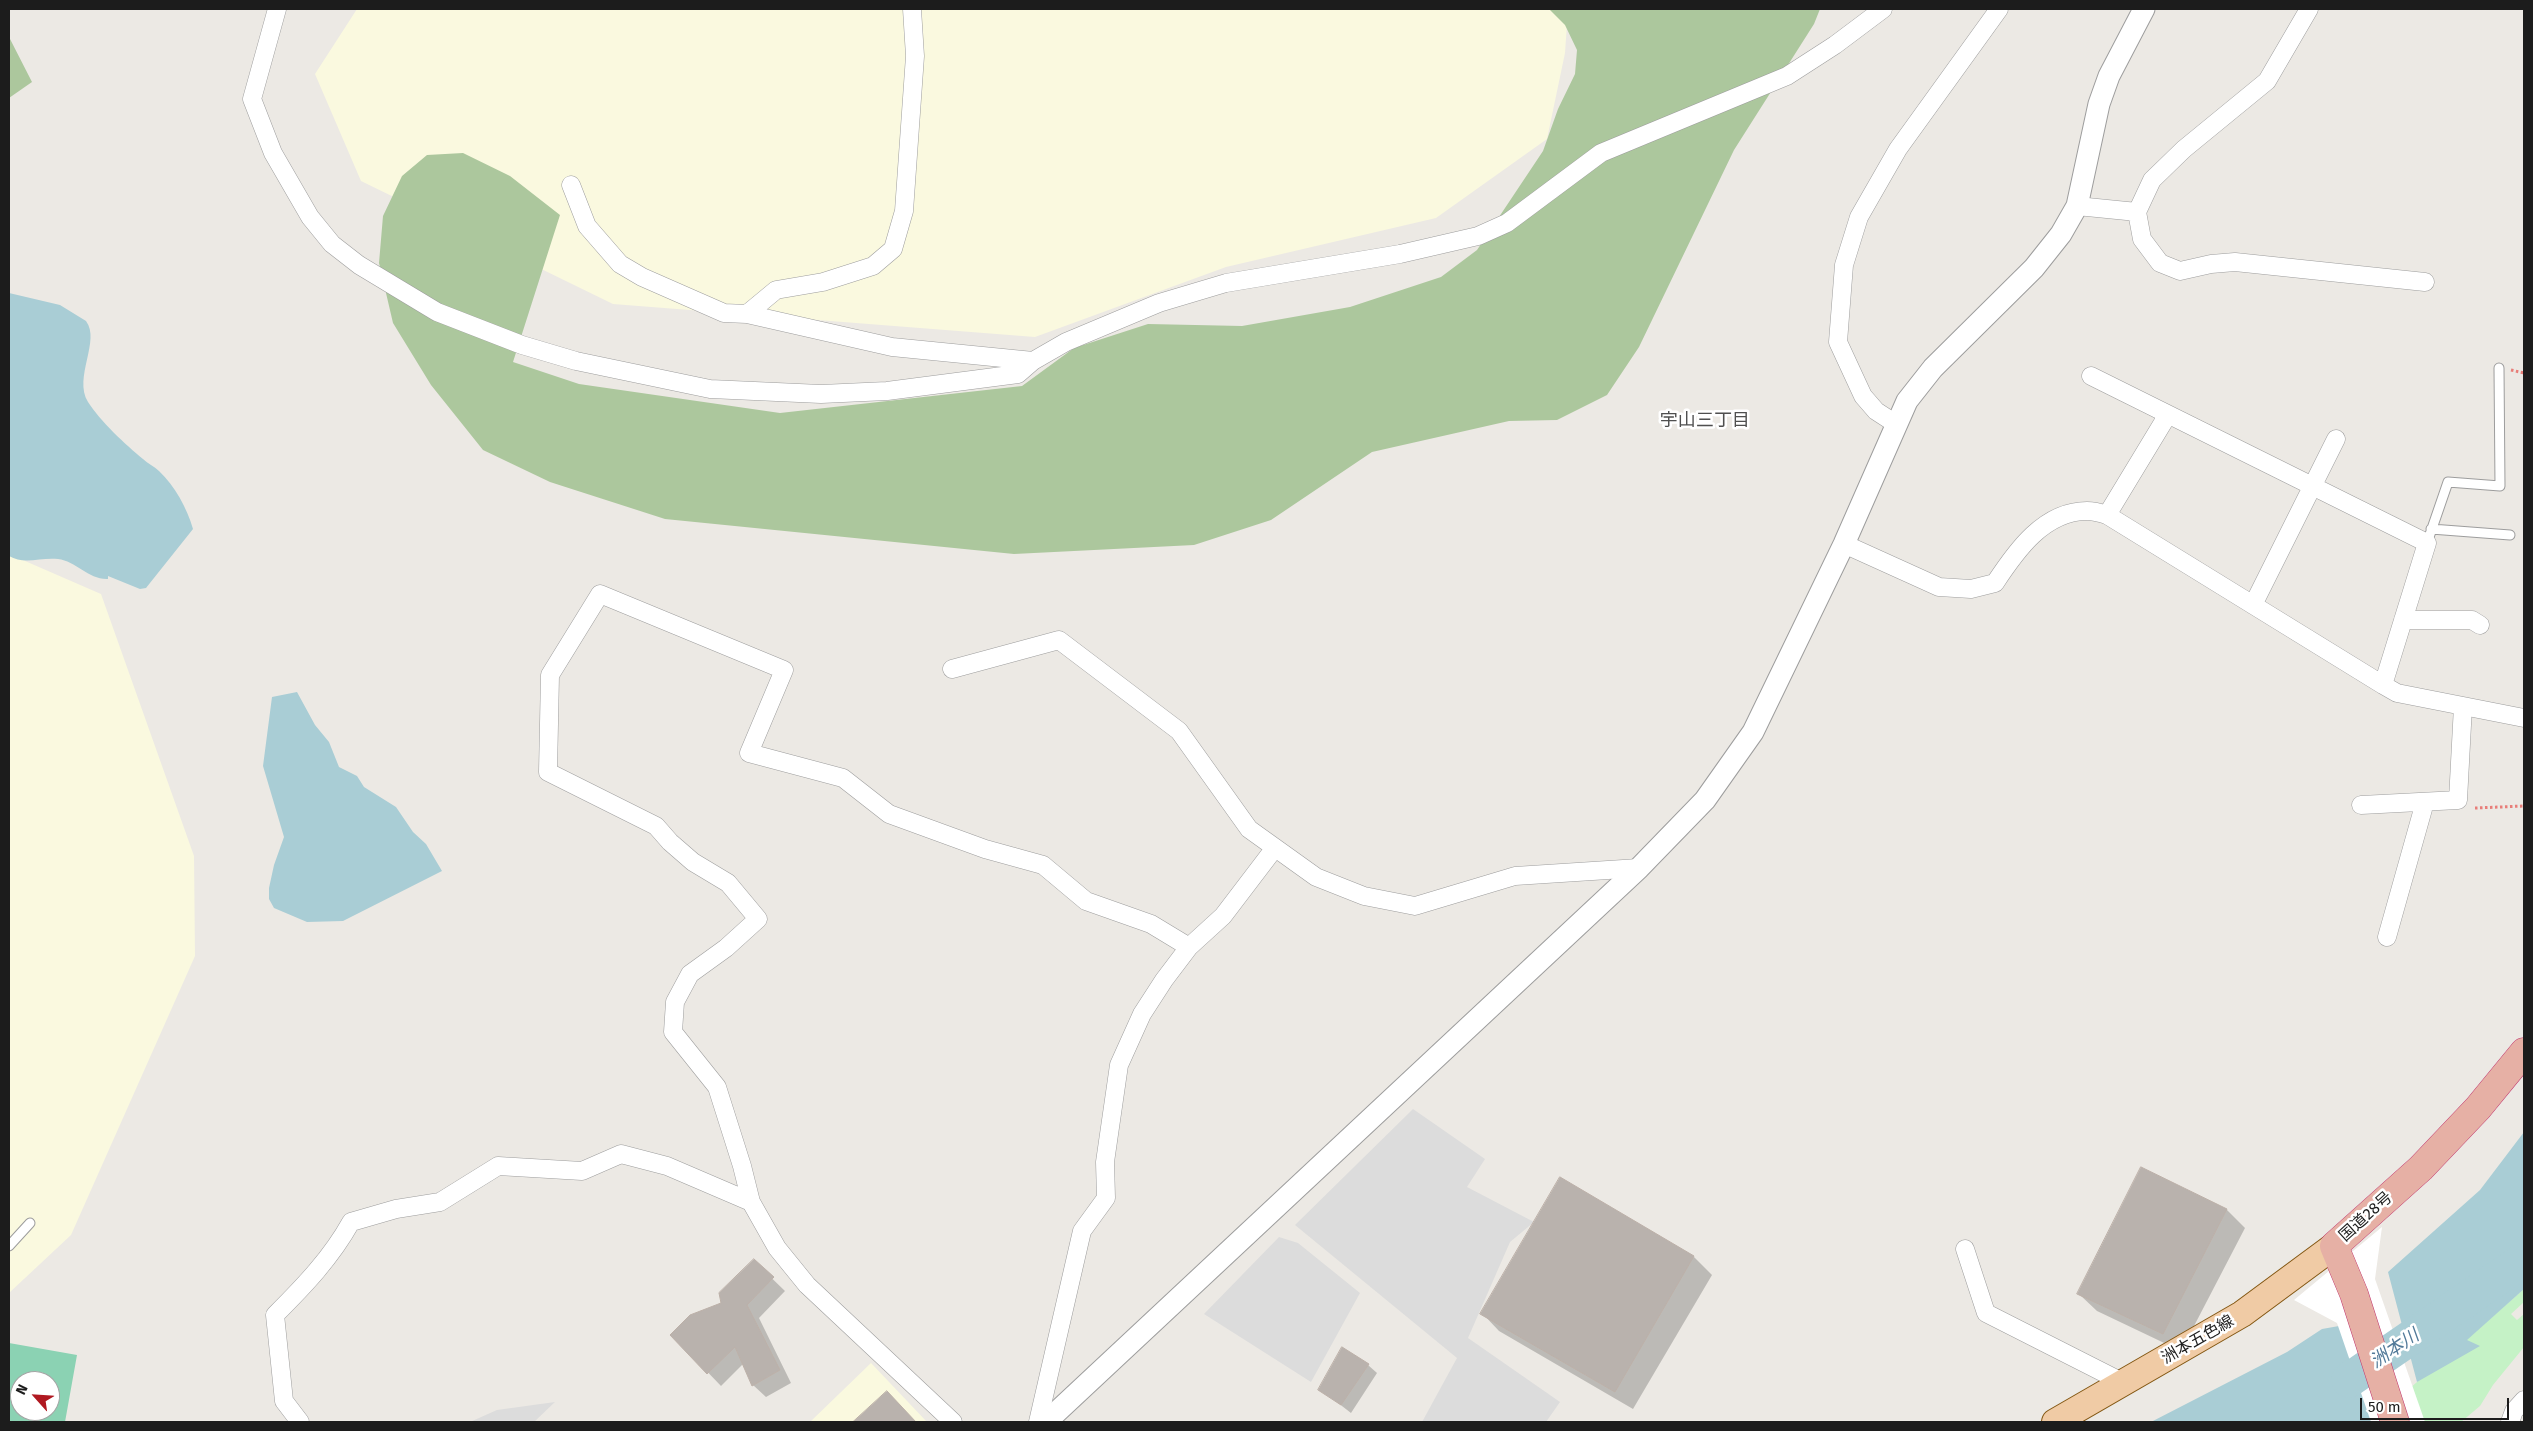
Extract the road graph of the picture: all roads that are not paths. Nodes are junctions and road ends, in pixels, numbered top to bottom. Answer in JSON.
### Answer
{"nodes":[{"id":1,"x":278,"y":9,"type":"edge"},
{"id":2,"x":912,"y":9,"type":"edge"},
{"id":3,"x":1883,"y":9,"type":"edge"},
{"id":4,"x":1999,"y":9,"type":"edge"},
{"id":5,"x":2144,"y":9,"type":"edge"},
{"id":6,"x":2309,"y":9,"type":"edge"},
{"id":7,"x":571,"y":185,"type":"dead end"},
{"id":8,"x":2077,"y":206,"type":"junction"},
{"id":9,"x":2137,"y":212,"type":"junction"},
{"id":10,"x":2425,"y":282,"type":"dead end"},
{"id":11,"x":747,"y":314,"type":"junction"},
{"id":12,"x":1033,"y":361,"type":"junction"},
{"id":13,"x":2498,"y":368,"type":"dead end"},
{"id":14,"x":2091,"y":376,"type":"dead end"},
{"id":15,"x":2167,"y":416,"type":"junction"},
{"id":16,"x":1896,"y":424,"type":"junction"},
{"id":17,"x":2336,"y":439,"type":"dead end"},
{"id":18,"x":2312,"y":486,"type":"junction"},
{"id":19,"x":2107,"y":515,"type":"junction"},
{"id":20,"x":2510,"y":535,"type":"dead end"},
{"id":21,"x":2429,"y":536,"type":"junction"},
{"id":22,"x":1844,"y":544,"type":"junction"},
{"id":23,"x":2254,"y":605,"type":"junction"},
{"id":24,"x":2403,"y":620,"type":"junction"},
{"id":25,"x":2480,"y":625,"type":"dead end"},
{"id":26,"x":952,"y":669,"type":"dead end"},
{"id":27,"x":2383,"y":685,"type":"junction"},
{"id":28,"x":2463,"y":706,"type":"junction"},
{"id":29,"x":2524,"y":718,"type":"edge"},
{"id":30,"x":2425,"y":802,"type":"junction"},
{"id":31,"x":2361,"y":805,"type":"dead end"},
{"id":32,"x":1274,"y":849,"type":"junction"},
{"id":33,"x":1639,"y":868,"type":"junction"},
{"id":34,"x":2387,"y":938,"type":"dead end"},
{"id":35,"x":1189,"y":947,"type":"junction"},
{"id":36,"x":2524,"y":1052,"type":"edge"},
{"id":37,"x":751,"y":1202,"type":"junction"},
{"id":38,"x":30,"y":1223,"type":"dead end"},
{"id":39,"x":9,"y":1246,"type":"edge"},
{"id":40,"x":2334,"y":1246,"type":"junction"},
{"id":41,"x":1965,"y":1249,"type":"dead end"},
{"id":42,"x":2124,"y":1383,"type":"junction"},
{"id":43,"x":2524,"y":1400,"type":"edge"},
{"id":44,"x":300,"y":1422,"type":"edge"},
{"id":45,"x":953,"y":1422,"type":"edge"},
{"id":46,"x":1038,"y":1422,"type":"edge"},
{"id":47,"x":1046,"y":1422,"type":"edge"},
{"id":48,"x":2054,"y":1422,"type":"edge"},
{"id":49,"x":2395,"y":1422,"type":"edge"},
{"id":50,"x":2510,"y":1422,"type":"edge"}],
"edges":[{"from":1,"to":12,"type":"street"},
{"from":2,"to":11,"type":"street"},
{"from":3,"to":12,"type":"street"},
{"from":4,"to":16,"type":"street"},
{"from":5,"to":8,"type":"street"},
{"from":6,"to":9,"type":"street"},
{"from":7,"to":11,"type":"street"},
{"from":8,"to":9,"type":"street"},
{"from":8,"to":16,"type":"street"},
{"from":9,"to":10,"type":"street"},
{"from":11,"to":12,"type":"street"},
{"from":13,"to":21,"type":"lane"},
{"from":14,"to":15,"type":"street"},
{"from":15,"to":18,"type":"street"},
{"from":15,"to":19,"type":"street"},
{"from":16,"to":22,"type":"street"},
{"from":17,"to":18,"type":"street"},
{"from":18,"to":21,"type":"street"},
{"from":18,"to":23,"type":"street"},
{"from":19,"to":22,"type":"street"},
{"from":19,"to":23,"type":"street"},
{"from":20,"to":21,"type":"lane"},
{"from":21,"to":24,"type":"street"},
{"from":22,"to":33,"type":"street"},
{"from":23,"to":27,"type":"street"},
{"from":24,"to":25,"type":"street"},
{"from":24,"to":27,"type":"street"},
{"from":26,"to":32,"type":"street"},
{"from":27,"to":28,"type":"street"},
{"from":28,"to":29,"type":"street"},
{"from":28,"to":30,"type":"street"},
{"from":30,"to":31,"type":"street"},
{"from":30,"to":34,"type":"street"},
{"from":32,"to":33,"type":"street"},
{"from":32,"to":35,"type":"street"},
{"from":33,"to":47,"type":"street"},
{"from":35,"to":37,"type":"street"},
{"from":35,"to":46,"type":"street"},
{"from":36,"to":40,"type":"highway","name":"国道28号"},
{"from":37,"to":44,"type":"street"},
{"from":37,"to":45,"type":"street"},
{"from":38,"to":39,"type":"lane"},
{"from":40,"to":42,"type":"main road","name":"洲本五色線"},
{"from":40,"to":49,"type":"highway","name":"国道28号"},
{"from":41,"to":42,"type":"street"},
{"from":42,"to":48,"type":"main road","name":"洲本五色線"},
{"from":43,"to":50,"type":"street"}]}
